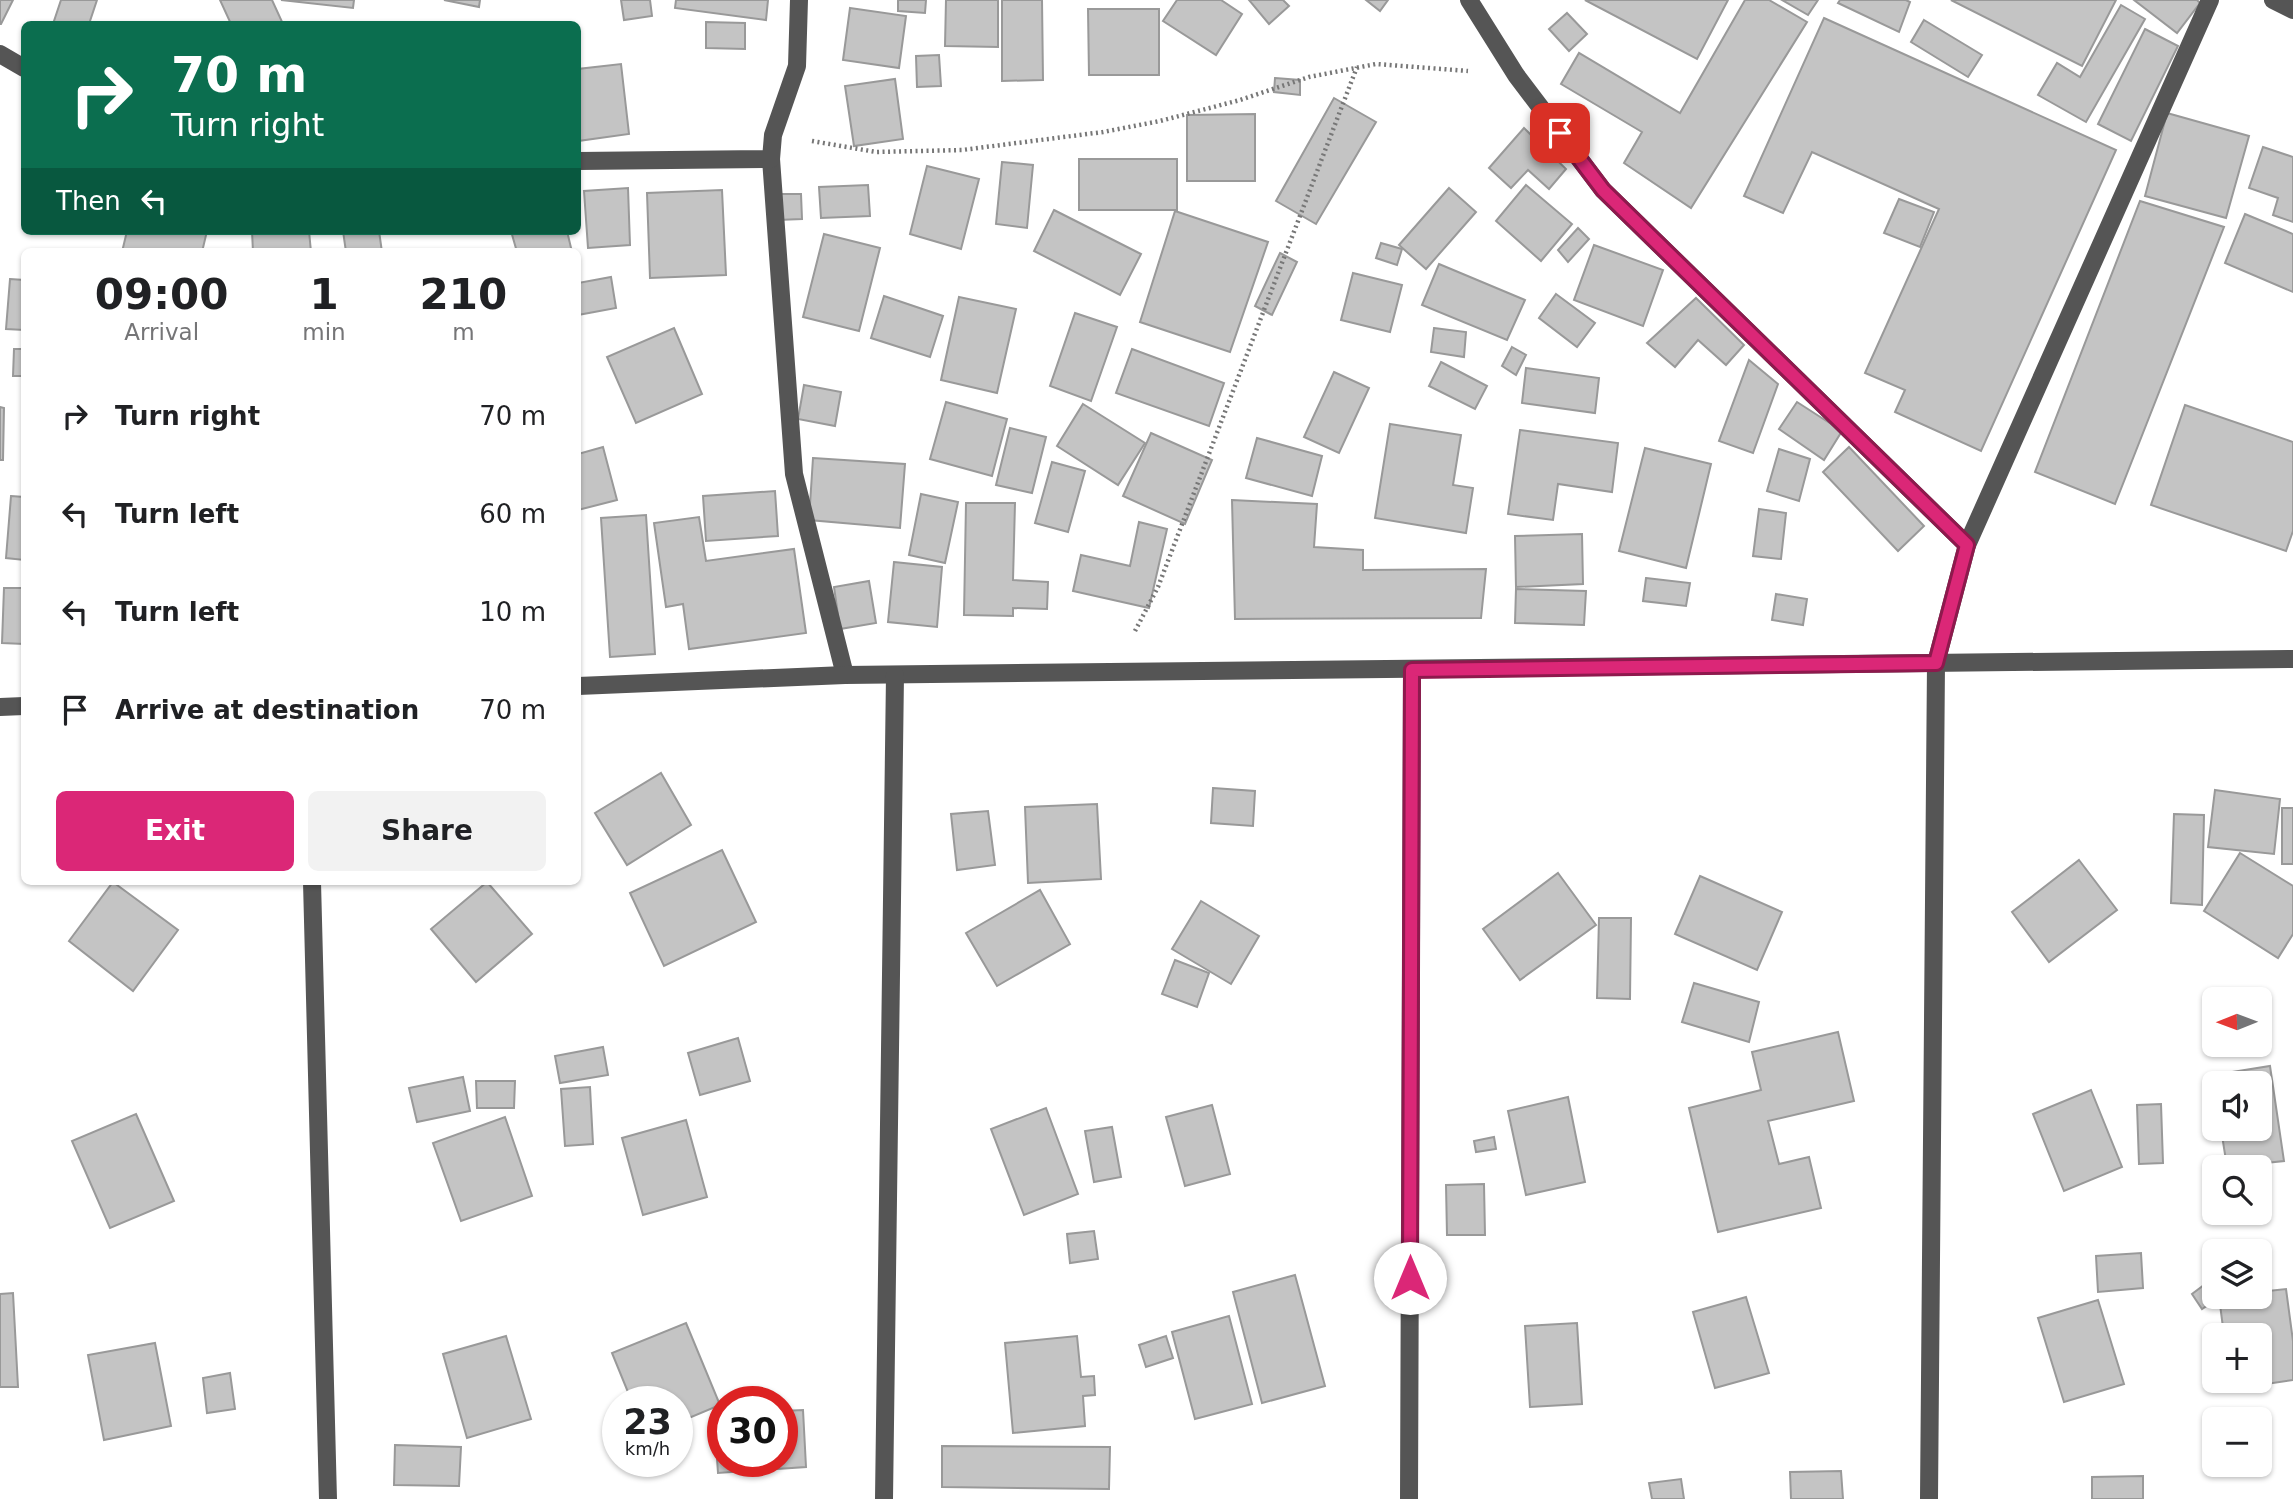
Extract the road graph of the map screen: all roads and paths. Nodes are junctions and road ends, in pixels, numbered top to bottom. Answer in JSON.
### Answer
{"nodes":[{"id":1,"x":799,"y":0,"type":"edge"},
{"id":2,"x":1469,"y":0,"type":"edge"},
{"id":3,"x":2210,"y":0,"type":"edge"},
{"id":4,"x":2273,"y":0,"type":"edge"},
{"id":5,"x":2293,"y":10,"type":"edge"},
{"id":6,"x":0,"y":54,"type":"edge"},
{"id":7,"x":21,"y":66,"type":"edge"},
{"id":8,"x":1357,"y":67,"type":"junction"},
{"id":9,"x":1516,"y":75,"type":"junction"},
{"id":10,"x":773,"y":135,"type":"junction"},
{"id":11,"x":771,"y":159,"type":"junction"},
{"id":12,"x":581,"y":161,"type":"edge"},
{"id":13,"x":1967,"y":545,"type":"junction"},
{"id":14,"x":1158,"y":587,"type":"dead end"},
{"id":15,"x":2293,"y":659,"type":"edge"},
{"id":16,"x":1936,"y":663,"type":"junction"},
{"id":17,"x":1412,"y":670,"type":"junction"},
{"id":18,"x":845,"y":675,"type":"junction"},
{"id":19,"x":895,"y":675,"type":"junction"},
{"id":20,"x":581,"y":686,"type":"edge"},
{"id":21,"x":21,"y":706,"type":"edge"},
{"id":22,"x":0,"y":707,"type":"edge"},
{"id":23,"x":312,"y":885,"type":"edge"},
{"id":24,"x":328,"y":1499,"type":"edge"},
{"id":25,"x":884,"y":1499,"type":"edge"},
{"id":26,"x":1409,"y":1499,"type":"edge"},
{"id":27,"x":1929,"y":1499,"type":"edge"}],
"edges":[{"from":1,"to":10,"type":"street"},
{"from":2,"to":9,"type":"street"},
{"from":3,"to":13,"type":"street"},
{"from":4,"to":5,"type":"street"},
{"from":6,"to":7,"type":"street"},
{"from":8,"to":9,"type":"path"},
{"from":8,"to":10,"type":"path"},
{"from":8,"to":14,"type":"path"},
{"from":9,"to":13,"type":"street"},
{"from":10,"to":11,"type":"street"},
{"from":11,"to":12,"type":"street"},
{"from":11,"to":18,"type":"street"},
{"from":13,"to":16,"type":"street"},
{"from":15,"to":16,"type":"street"},
{"from":16,"to":17,"type":"street"},
{"from":16,"to":27,"type":"street"},
{"from":17,"to":19,"type":"street"},
{"from":17,"to":26,"type":"street"},
{"from":18,"to":19,"type":"street"},
{"from":18,"to":20,"type":"street"},
{"from":19,"to":25,"type":"street"},
{"from":21,"to":22,"type":"street"},
{"from":23,"to":24,"type":"street"}]}
